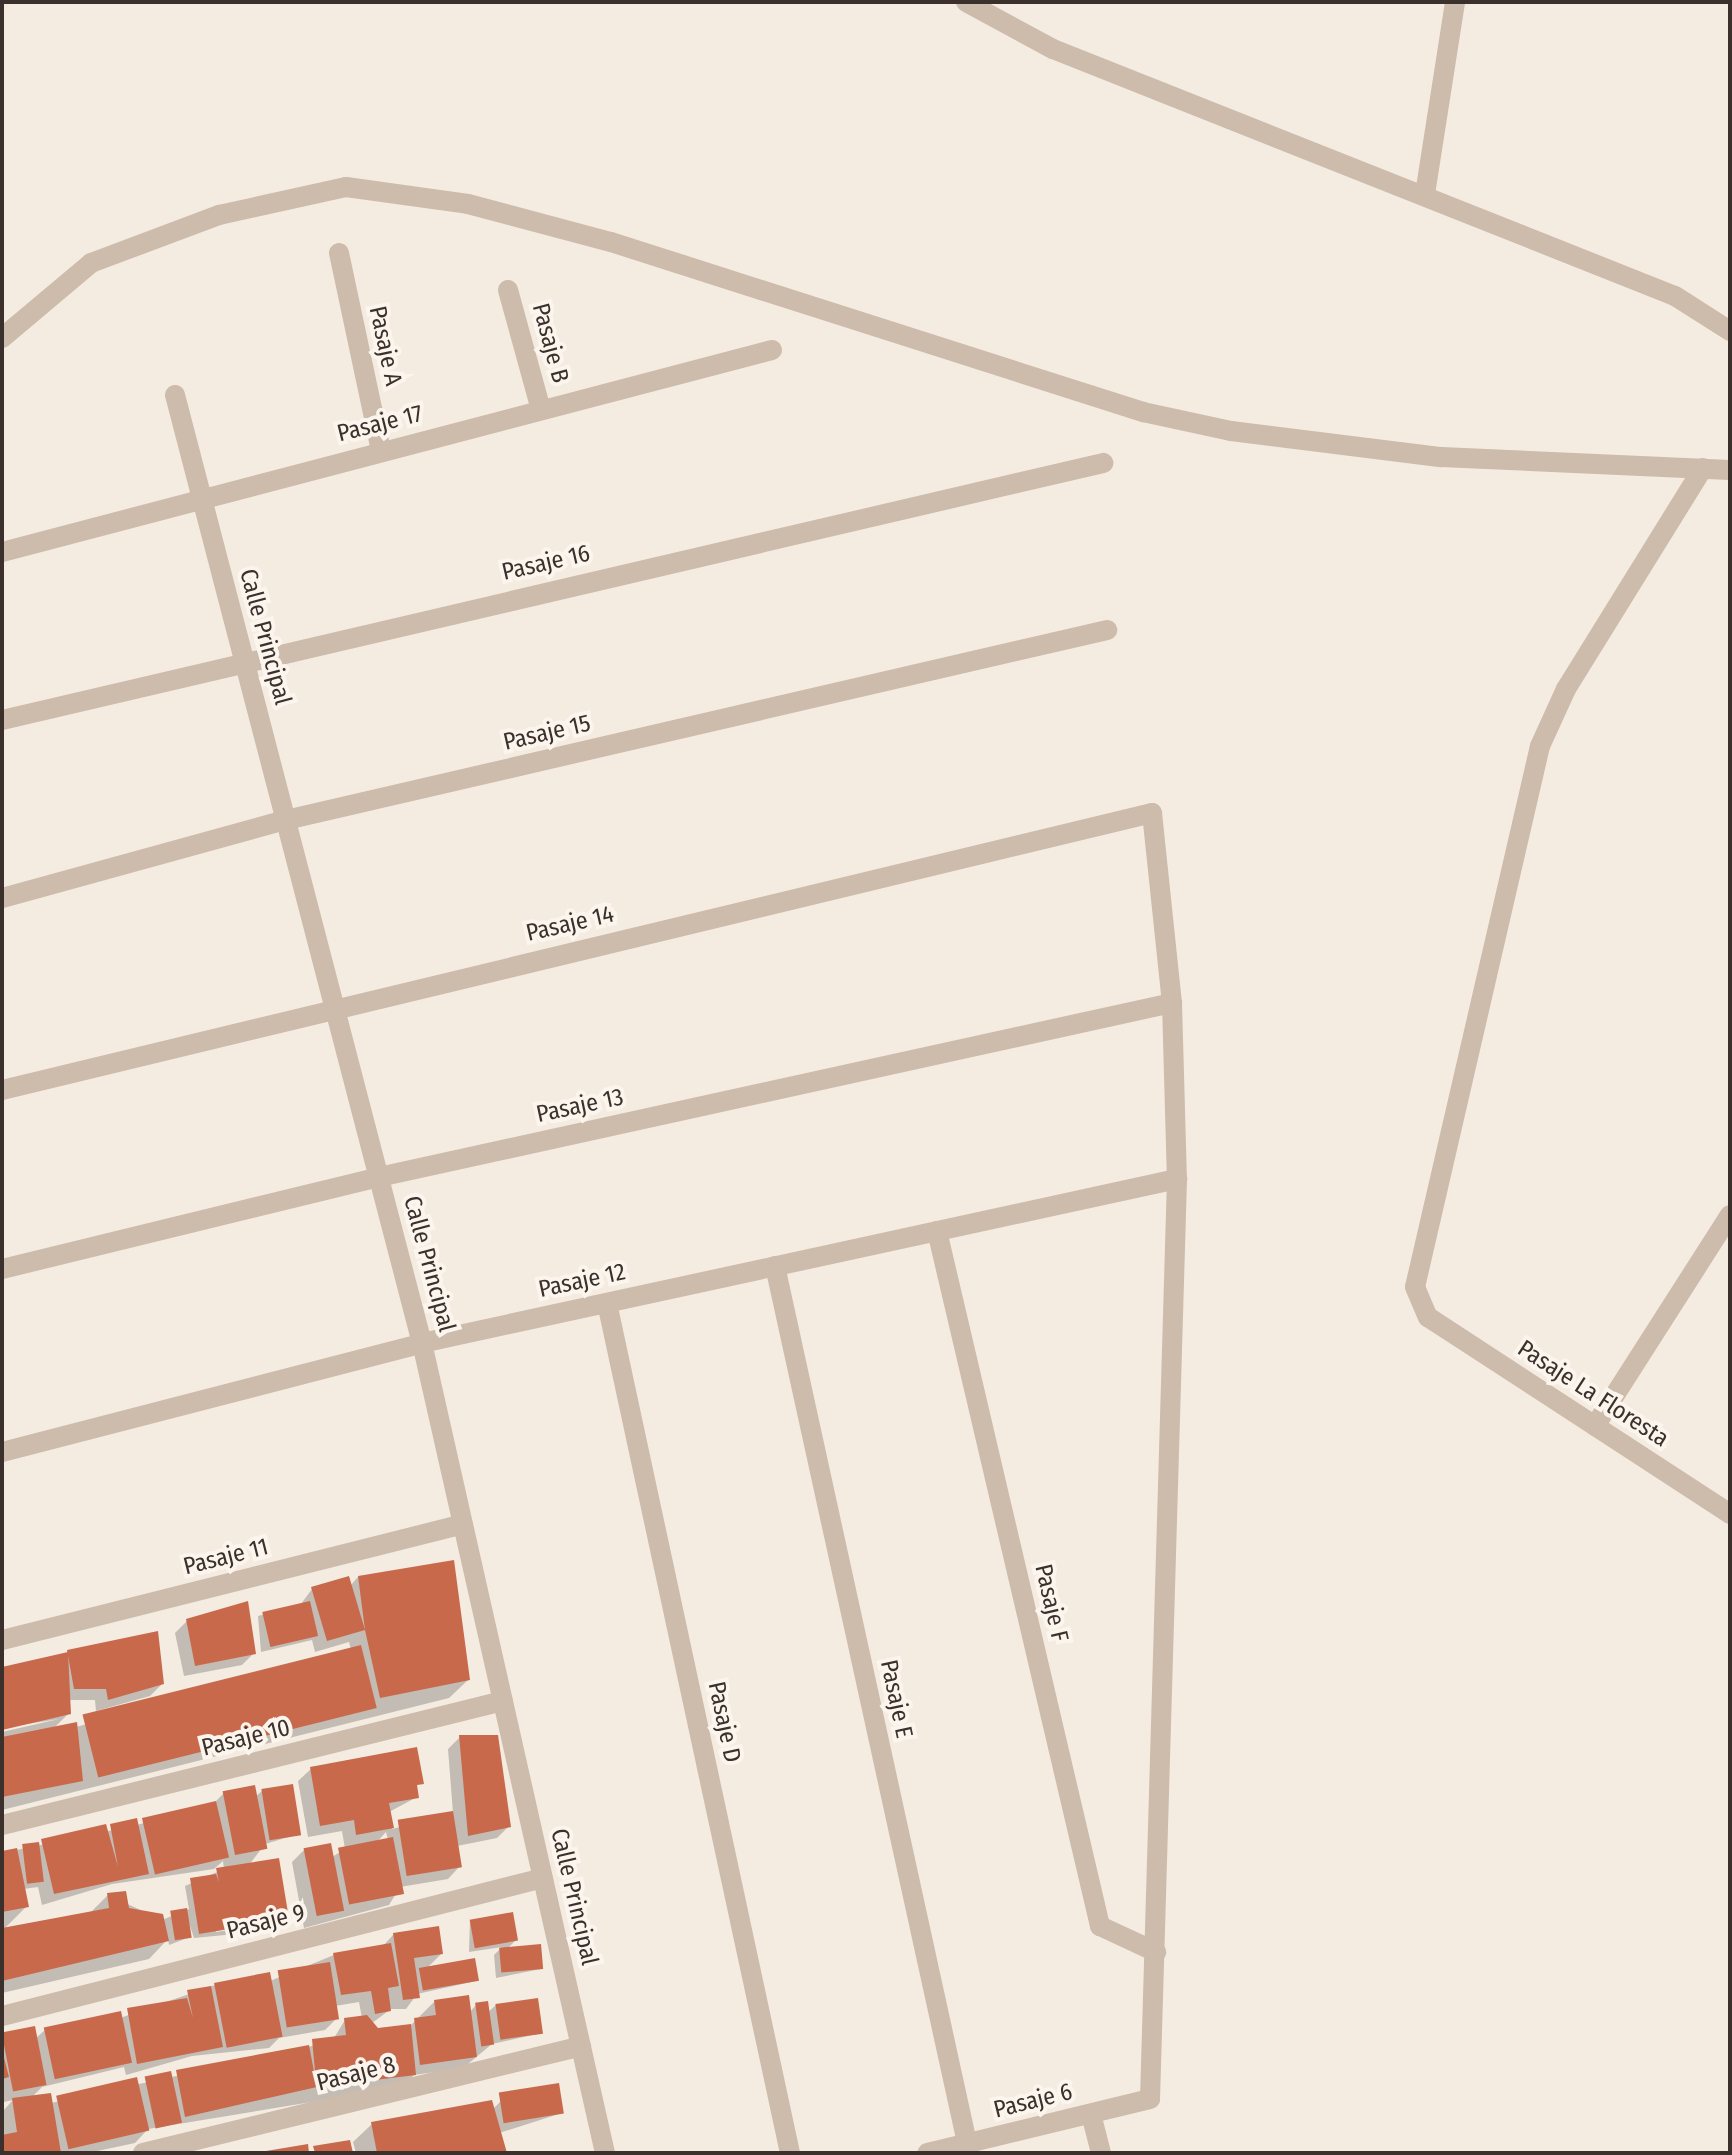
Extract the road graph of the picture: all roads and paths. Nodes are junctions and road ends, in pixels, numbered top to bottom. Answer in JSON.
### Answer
{"nodes":[{"id":1,"x":966,"y":2,"type":"edge"},
{"id":2,"x":1455,"y":2,"type":"edge"},
{"id":3,"x":1425,"y":194,"type":"junction"},
{"id":4,"x":339,"y":253,"type":"dead end"},
{"id":5,"x":508,"y":290,"type":"dead end"},
{"id":6,"x":1730,"y":331,"type":"edge"},
{"id":7,"x":2,"y":338,"type":"edge"},
{"id":8,"x":772,"y":350,"type":"dead end"},
{"id":9,"x":175,"y":395,"type":"dead end"},
{"id":10,"x":541,"y":410,"type":"junction"},
{"id":11,"x":381,"y":451,"type":"junction"},
{"id":12,"x":1103,"y":463,"type":"dead end"},
{"id":13,"x":1703,"y":468,"type":"junction"},
{"id":14,"x":1730,"y":470,"type":"edge"},
{"id":15,"x":202,"y":497,"type":"junction"},
{"id":16,"x":2,"y":552,"type":"edge"},
{"id":17,"x":1107,"y":630,"type":"dead end"},
{"id":18,"x":244,"y":659,"type":"junction"},
{"id":19,"x":2,"y":720,"type":"edge"},
{"id":20,"x":286,"y":820,"type":"junction"},
{"id":21,"x":2,"y":898,"type":"edge"},
{"id":22,"x":1172,"y":1003,"type":"junction"},
{"id":23,"x":334,"y":1006,"type":"junction"},
{"id":24,"x":2,"y":1090,"type":"edge"},
{"id":25,"x":379,"y":1177,"type":"junction"},
{"id":26,"x":1177,"y":1179,"type":"junction"},
{"id":27,"x":1730,"y":1215,"type":"edge"},
{"id":28,"x":937,"y":1231,"type":"junction"},
{"id":29,"x":775,"y":1266,"type":"junction"},
{"id":30,"x":2,"y":1269,"type":"edge"},
{"id":31,"x":607,"y":1303,"type":"junction"},
{"id":32,"x":422,"y":1343,"type":"junction"},
{"id":33,"x":1595,"y":1426,"type":"junction"},
{"id":34,"x":2,"y":1452,"type":"edge"},
{"id":35,"x":1730,"y":1514,"type":"edge"},
{"id":36,"x":463,"y":1524,"type":"junction"},
{"id":37,"x":2,"y":1640,"type":"edge"},
{"id":38,"x":503,"y":1701,"type":"junction"},
{"id":39,"x":2,"y":1825,"type":"edge"},
{"id":40,"x":543,"y":1878,"type":"junction"},
{"id":41,"x":1156,"y":1952,"type":"junction"},
{"id":42,"x":2,"y":2016,"type":"edge"},
{"id":43,"x":581,"y":2046,"type":"junction"},
{"id":44,"x":1091,"y":2114,"type":"junction"},
{"id":45,"x":967,"y":2143,"type":"junction"},
{"id":46,"x":143,"y":2153,"type":"edge"},
{"id":47,"x":605,"y":2153,"type":"edge"},
{"id":48,"x":790,"y":2153,"type":"edge"},
{"id":49,"x":927,"y":2153,"type":"edge"},
{"id":50,"x":1101,"y":2153,"type":"edge"}],
"edges":[{"from":1,"to":3,"type":"street"},
{"from":2,"to":3,"type":"street"},
{"from":3,"to":6,"type":"street"},
{"from":4,"to":11,"type":"street","name":"Pasaje A"},
{"from":5,"to":10,"type":"street","name":"Pasaje B"},
{"from":7,"to":13,"type":"street"},
{"from":8,"to":10,"type":"street","name":"Pasaje 17"},
{"from":9,"to":15,"type":"street","name":"Calle Principal"},
{"from":10,"to":11,"type":"street","name":"Pasaje 17"},
{"from":11,"to":15,"type":"street","name":"Pasaje 17"},
{"from":12,"to":18,"type":"street","name":"Pasaje 16"},
{"from":13,"to":14,"type":"street"},
{"from":13,"to":33,"type":"street","name":"Pasaje La Floresta"},
{"from":15,"to":16,"type":"street","name":"Pasaje 17"},
{"from":15,"to":18,"type":"street","name":"Calle Principal"},
{"from":17,"to":20,"type":"street","name":"Pasaje 15"},
{"from":18,"to":19,"type":"street","name":"Pasaje 16"},
{"from":18,"to":20,"type":"street","name":"Calle Principal"},
{"from":20,"to":21,"type":"street","name":"Pasaje 15"},
{"from":20,"to":23,"type":"street","name":"Calle Principal"},
{"from":22,"to":23,"type":"street","name":"Pasaje 14"},
{"from":22,"to":25,"type":"street","name":"Pasaje 13"},
{"from":22,"to":26,"type":"street"},
{"from":23,"to":24,"type":"street","name":"Pasaje 14"},
{"from":23,"to":25,"type":"street","name":"Calle Principal"},
{"from":25,"to":30,"type":"street","name":"Pasaje 13"},
{"from":25,"to":32,"type":"street","name":"Calle Principal"},
{"from":26,"to":28,"type":"street","name":"Pasaje 12"},
{"from":26,"to":41,"type":"street"},
{"from":27,"to":33,"type":"street"},
{"from":28,"to":29,"type":"street","name":"Pasaje 12"},
{"from":28,"to":41,"type":"street","name":"Pasaje F"},
{"from":29,"to":31,"type":"street","name":"Pasaje 12"},
{"from":29,"to":45,"type":"street","name":"Pasaje E"},
{"from":31,"to":32,"type":"street","name":"Pasaje 12"},
{"from":31,"to":48,"type":"street","name":"Pasaje D"},
{"from":32,"to":34,"type":"street","name":"Pasaje 12"},
{"from":32,"to":36,"type":"street","name":"Calle Principal"},
{"from":33,"to":35,"type":"street","name":"Pasaje La Floresta"},
{"from":36,"to":37,"type":"street","name":"Pasaje 11"},
{"from":36,"to":38,"type":"street","name":"Calle Principal"},
{"from":38,"to":39,"type":"street","name":"Pasaje 10"},
{"from":38,"to":40,"type":"street","name":"Calle Principal"},
{"from":40,"to":42,"type":"street","name":"Pasaje 9"},
{"from":40,"to":43,"type":"street","name":"Calle Principal"},
{"from":41,"to":44,"type":"street","name":"Pasaje 6"},
{"from":43,"to":46,"type":"street","name":"Pasaje 8"},
{"from":43,"to":47,"type":"street","name":"Calle Principal"},
{"from":44,"to":45,"type":"street","name":"Pasaje 6"},
{"from":44,"to":50,"type":"street"},
{"from":45,"to":49,"type":"street","name":"Pasaje 6"}]}
